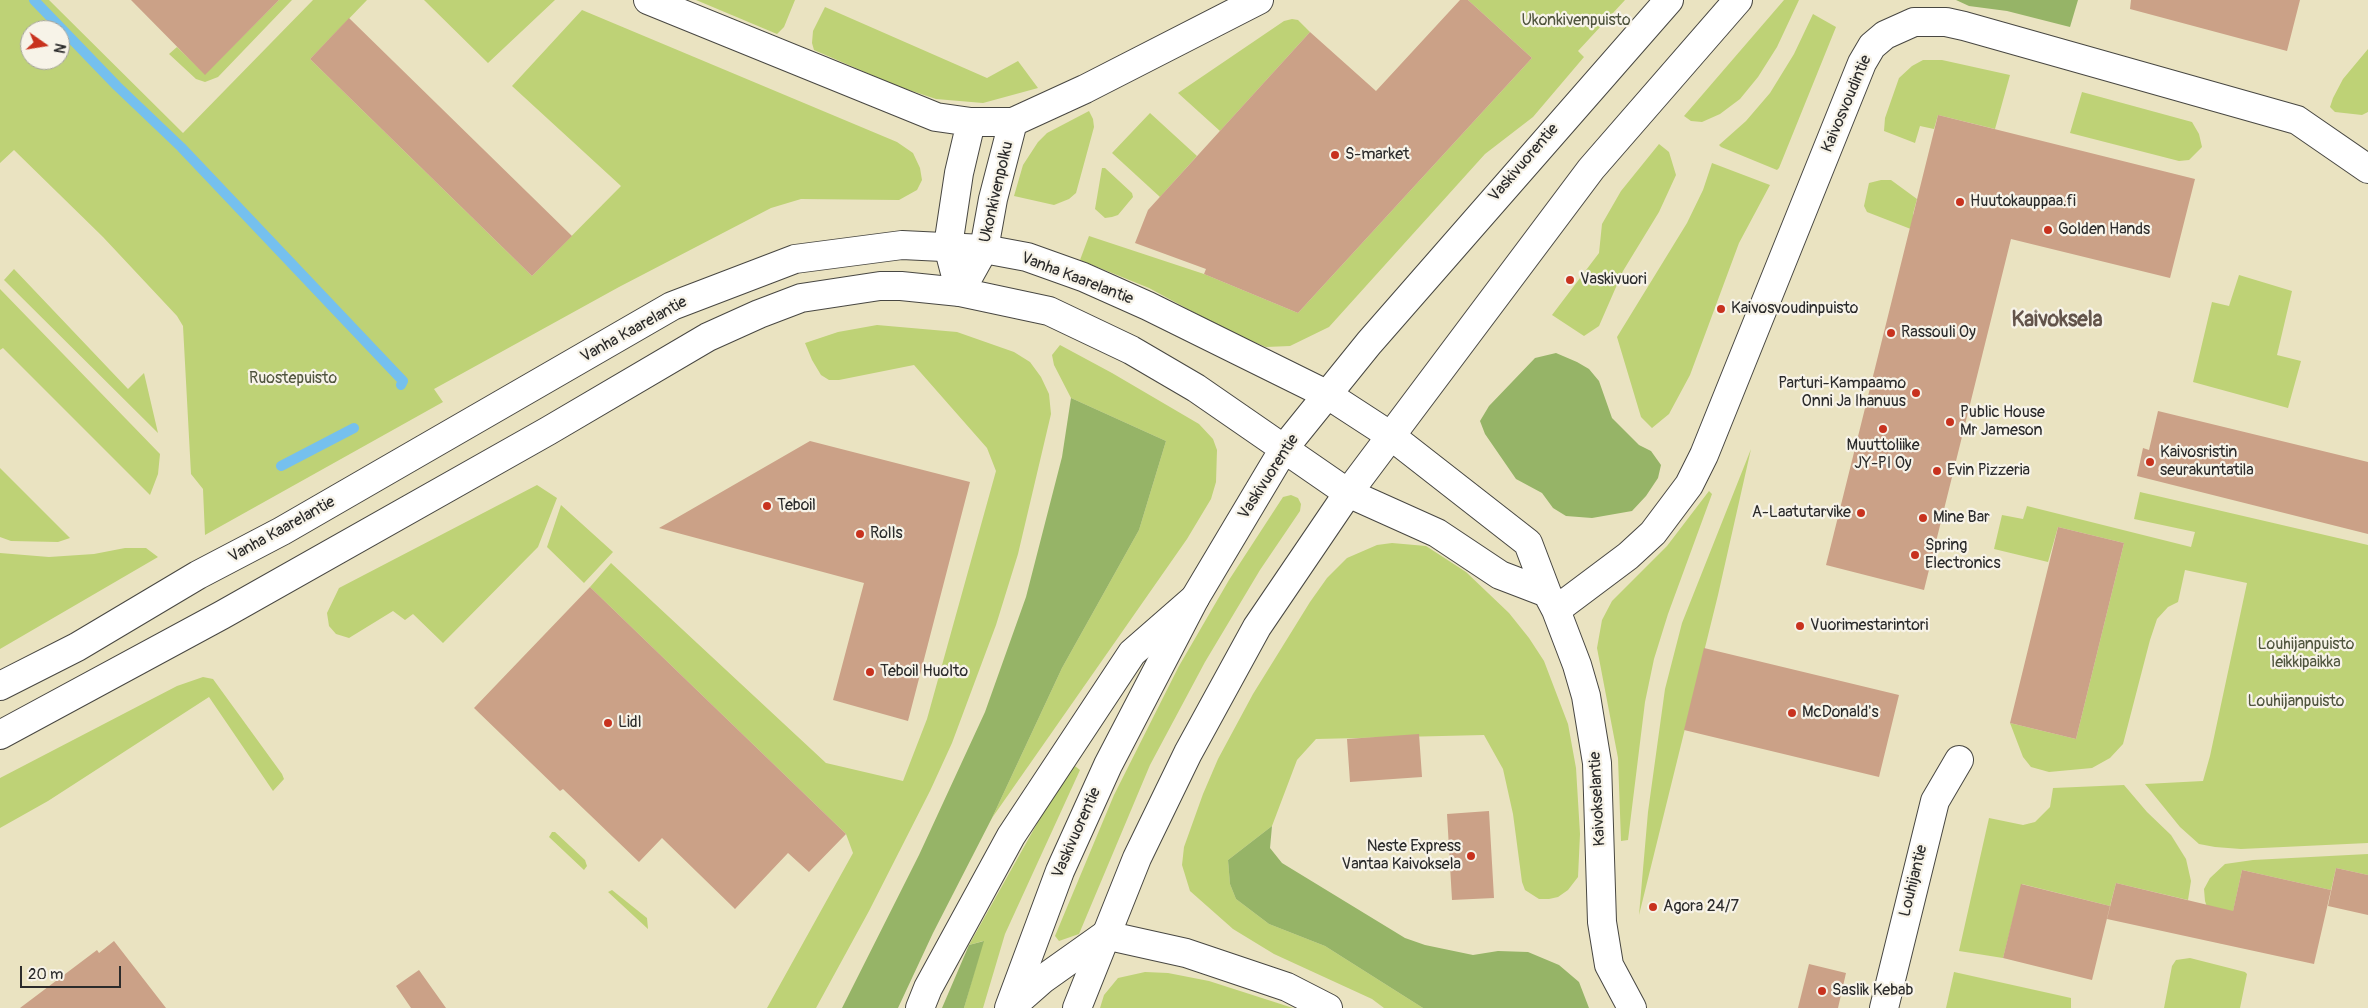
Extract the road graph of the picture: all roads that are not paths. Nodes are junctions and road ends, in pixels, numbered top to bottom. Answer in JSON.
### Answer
{"nodes":[{"id":1,"x":648,"y":0,"type":"edge"},
{"id":2,"x":1259,"y":0,"type":"edge"},
{"id":3,"x":1668,"y":0,"type":"edge"},
{"id":4,"x":1738,"y":0,"type":"edge"},
{"id":5,"x":971,"y":122,"type":"junction"},
{"id":6,"x":1013,"y":122,"type":"junction"},
{"id":7,"x":2368,"y":169,"type":"edge"},
{"id":8,"x":948,"y":246,"type":"junction"},
{"id":9,"x":984,"y":248,"type":"junction"},
{"id":10,"x":960,"y":292,"type":"junction"},
{"id":11,"x":1328,"y":395,"type":"junction"},
{"id":12,"x":1391,"y":436,"type":"junction"},
{"id":13,"x":1285,"y":447,"type":"junction"},
{"id":14,"x":1348,"y":493,"type":"junction"},
{"id":15,"x":1195,"y":598,"type":"junction"},
{"id":16,"x":1551,"y":601,"type":"junction"},
{"id":17,"x":0,"y":686,"type":"edge"},
{"id":18,"x":0,"y":735,"type":"edge"},
{"id":19,"x":1959,"y":760,"type":"dead end"},
{"id":20,"x":1105,"y":935,"type":"junction"},
{"id":21,"x":920,"y":1008,"type":"edge"},
{"id":22,"x":1010,"y":1008,"type":"edge"},
{"id":23,"x":1077,"y":1008,"type":"edge"},
{"id":24,"x":1328,"y":1008,"type":"edge"},
{"id":25,"x":1632,"y":1008,"type":"edge"},
{"id":26,"x":1884,"y":1008,"type":"edge"}],
"edges":[{"from":1,"to":5,"type":"main road","name":"Ukonkivenpolku"},
{"from":2,"to":6,"type":"main road","name":"Ukonkivenpolku"},
{"from":3,"to":11,"type":"main road","name":"Vaskivuorentie"},
{"from":4,"to":12,"type":"main road"},
{"from":5,"to":6,"type":"main road","name":"Ukonkivenpolku"},
{"from":5,"to":8,"type":"main road"},
{"from":6,"to":9,"type":"main road","name":"Ukonkivenpolku"},
{"from":7,"to":16,"type":"main road","name":"Kaivosvoudintie"},
{"from":8,"to":9,"type":"main road","name":"Vanha Kaarelantie"},
{"from":8,"to":10,"type":"main road"},
{"from":8,"to":17,"type":"main road","name":"Vanha Kaarelantie"},
{"from":9,"to":10,"type":"main road","name":"Ukonkivenpolku"},
{"from":9,"to":11,"type":"main road","name":"Vanha Kaarelantie"},
{"from":10,"to":13,"type":"main road"},
{"from":10,"to":18,"type":"main road"},
{"from":11,"to":12,"type":"main road","name":"Vanha Kaarelantie"},
{"from":11,"to":13,"type":"main road","name":"Vaskivuorentie"},
{"from":12,"to":14,"type":"main road"},
{"from":12,"to":16,"type":"main road","name":"Kaivokselantie"},
{"from":13,"to":14,"type":"main road"},
{"from":13,"to":15,"type":"main road","name":"Vaskivuorentie"},
{"from":14,"to":16,"type":"main road"},
{"from":14,"to":20,"type":"main road"},
{"from":15,"to":21,"type":"main road"},
{"from":15,"to":22,"type":"main road","name":"Vaskivuorentie"},
{"from":16,"to":25,"type":"main road","name":"Kaivokselantie"},
{"from":19,"to":26,"type":"main road","name":"Louhijantie"},
{"from":20,"to":22,"type":"main road"},
{"from":20,"to":23,"type":"main road"},
{"from":20,"to":24,"type":"main road"}]}
